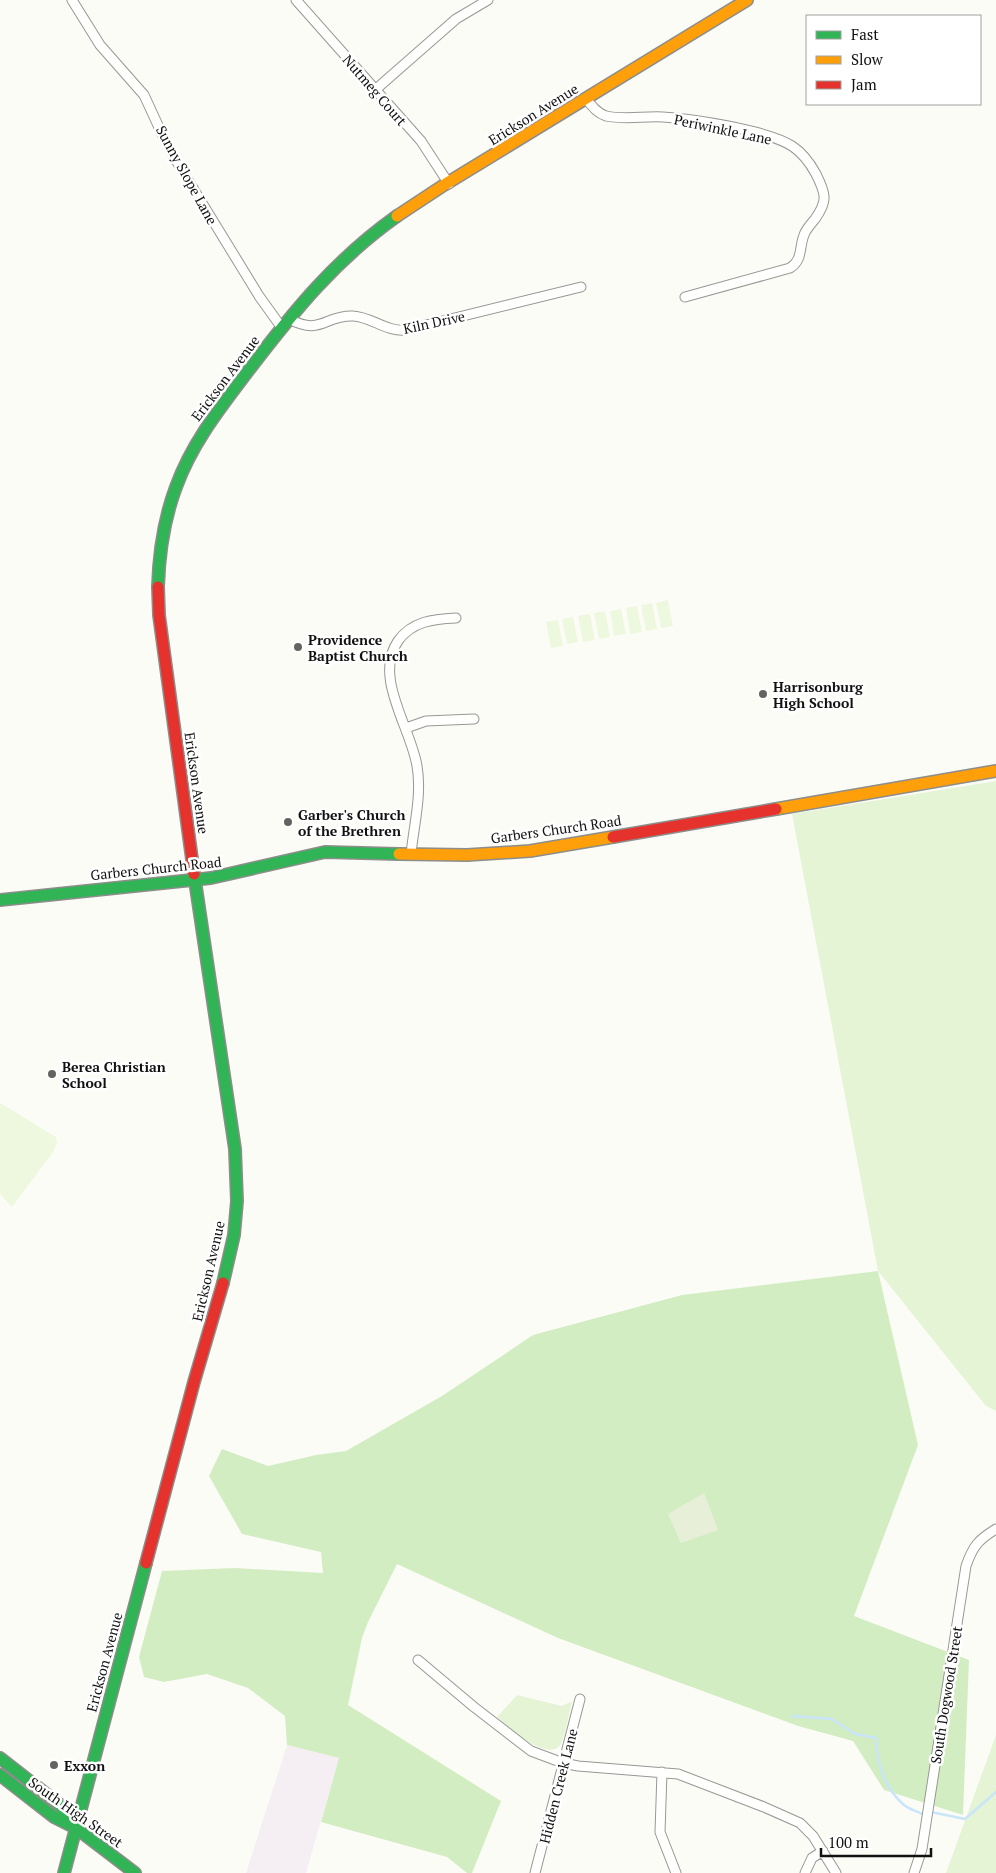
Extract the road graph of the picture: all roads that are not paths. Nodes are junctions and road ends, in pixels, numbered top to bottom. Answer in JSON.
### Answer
{"nodes":[{"id":1,"x":72,"y":0,"type":"edge"},
{"id":2,"x":296,"y":0,"type":"edge"},
{"id":3,"x":488,"y":0,"type":"edge"},
{"id":4,"x":747,"y":0,"type":"edge"},
{"id":5,"x":375,"y":90,"type":"junction"},
{"id":6,"x":586,"y":99,"type":"junction"},
{"id":7,"x":448,"y":184,"type":"junction"},
{"id":8,"x":581,"y":288,"type":"dead end"},
{"id":9,"x":685,"y":297,"type":"dead end"},
{"id":10,"x":289,"y":319,"type":"junction"},
{"id":11,"x":282,"y":328,"type":"junction"},
{"id":12,"x":456,"y":618,"type":"dead end"},
{"id":13,"x":474,"y":719,"type":"dead end"},
{"id":14,"x":406,"y":728,"type":"junction"},
{"id":15,"x":996,"y":771,"type":"edge"},
{"id":16,"x":411,"y":854,"type":"junction"},
{"id":17,"x":195,"y":880,"type":"junction"},
{"id":18,"x":0,"y":900,"type":"edge"},
{"id":19,"x":996,"y":1529,"type":"edge"},
{"id":20,"x":418,"y":1660,"type":"dead end"},
{"id":21,"x":580,"y":1699,"type":"dead end"},
{"id":22,"x":0,"y":1758,"type":"edge"},
{"id":23,"x":563,"y":1763,"type":"junction"},
{"id":24,"x":662,"y":1772,"type":"junction"},
{"id":25,"x":0,"y":1775,"type":"edge"},
{"id":26,"x":76,"y":1828,"type":"junction"},
{"id":27,"x":823,"y":1851,"type":"junction"},
{"id":28,"x":64,"y":1873,"type":"edge"},
{"id":29,"x":135,"y":1873,"type":"edge"},
{"id":30,"x":535,"y":1873,"type":"edge"},
{"id":31,"x":676,"y":1873,"type":"edge"},
{"id":32,"x":805,"y":1873,"type":"edge"},
{"id":33,"x":836,"y":1873,"type":"edge"},
{"id":34,"x":914,"y":1873,"type":"edge"}],
"edges":[{"from":1,"to":11,"type":"street","name":"Sunny Slope Lane"},
{"from":2,"to":5,"type":"street","name":"Nutmeg Court"},
{"from":3,"to":5,"type":"street"},
{"from":4,"to":6,"type":"main road","name":"Erickson Avenue"},
{"from":5,"to":7,"type":"street","name":"Nutmeg Court"},
{"from":6,"to":7,"type":"main road","name":"Erickson Avenue"},
{"from":6,"to":9,"type":"street","name":"Periwinkle Lane"},
{"from":7,"to":10,"type":"main road","name":"Erickson Avenue"},
{"from":8,"to":10,"type":"street","name":"Kiln Drive"},
{"from":10,"to":11,"type":"main road","name":"Erickson Avenue"},
{"from":11,"to":17,"type":"main road","name":"Erickson Avenue"},
{"from":12,"to":14,"type":"street"},
{"from":13,"to":14,"type":"street"},
{"from":14,"to":16,"type":"street"},
{"from":15,"to":16,"type":"main road","name":"Garbers Church Road"},
{"from":16,"to":17,"type":"main road","name":"Garbers Church Road"},
{"from":17,"to":18,"type":"main road","name":"Garbers Church Road"},
{"from":17,"to":26,"type":"main road","name":"Erickson Avenue"},
{"from":19,"to":34,"type":"street","name":"South Dogwood Street"},
{"from":20,"to":23,"type":"street"},
{"from":21,"to":23,"type":"street","name":"Hidden Creek Lane"},
{"from":22,"to":26,"type":"main road"},
{"from":23,"to":24,"type":"street"},
{"from":23,"to":30,"type":"street","name":"Hidden Creek Lane"},
{"from":24,"to":27,"type":"street"},
{"from":24,"to":31,"type":"street"},
{"from":25,"to":26,"type":"main road","name":"South High Street"},
{"from":26,"to":28,"type":"main road","name":"Erickson Avenue"},
{"from":26,"to":29,"type":"main road","name":"South High Street"},
{"from":27,"to":32,"type":"street"},
{"from":27,"to":33,"type":"street"}]}
